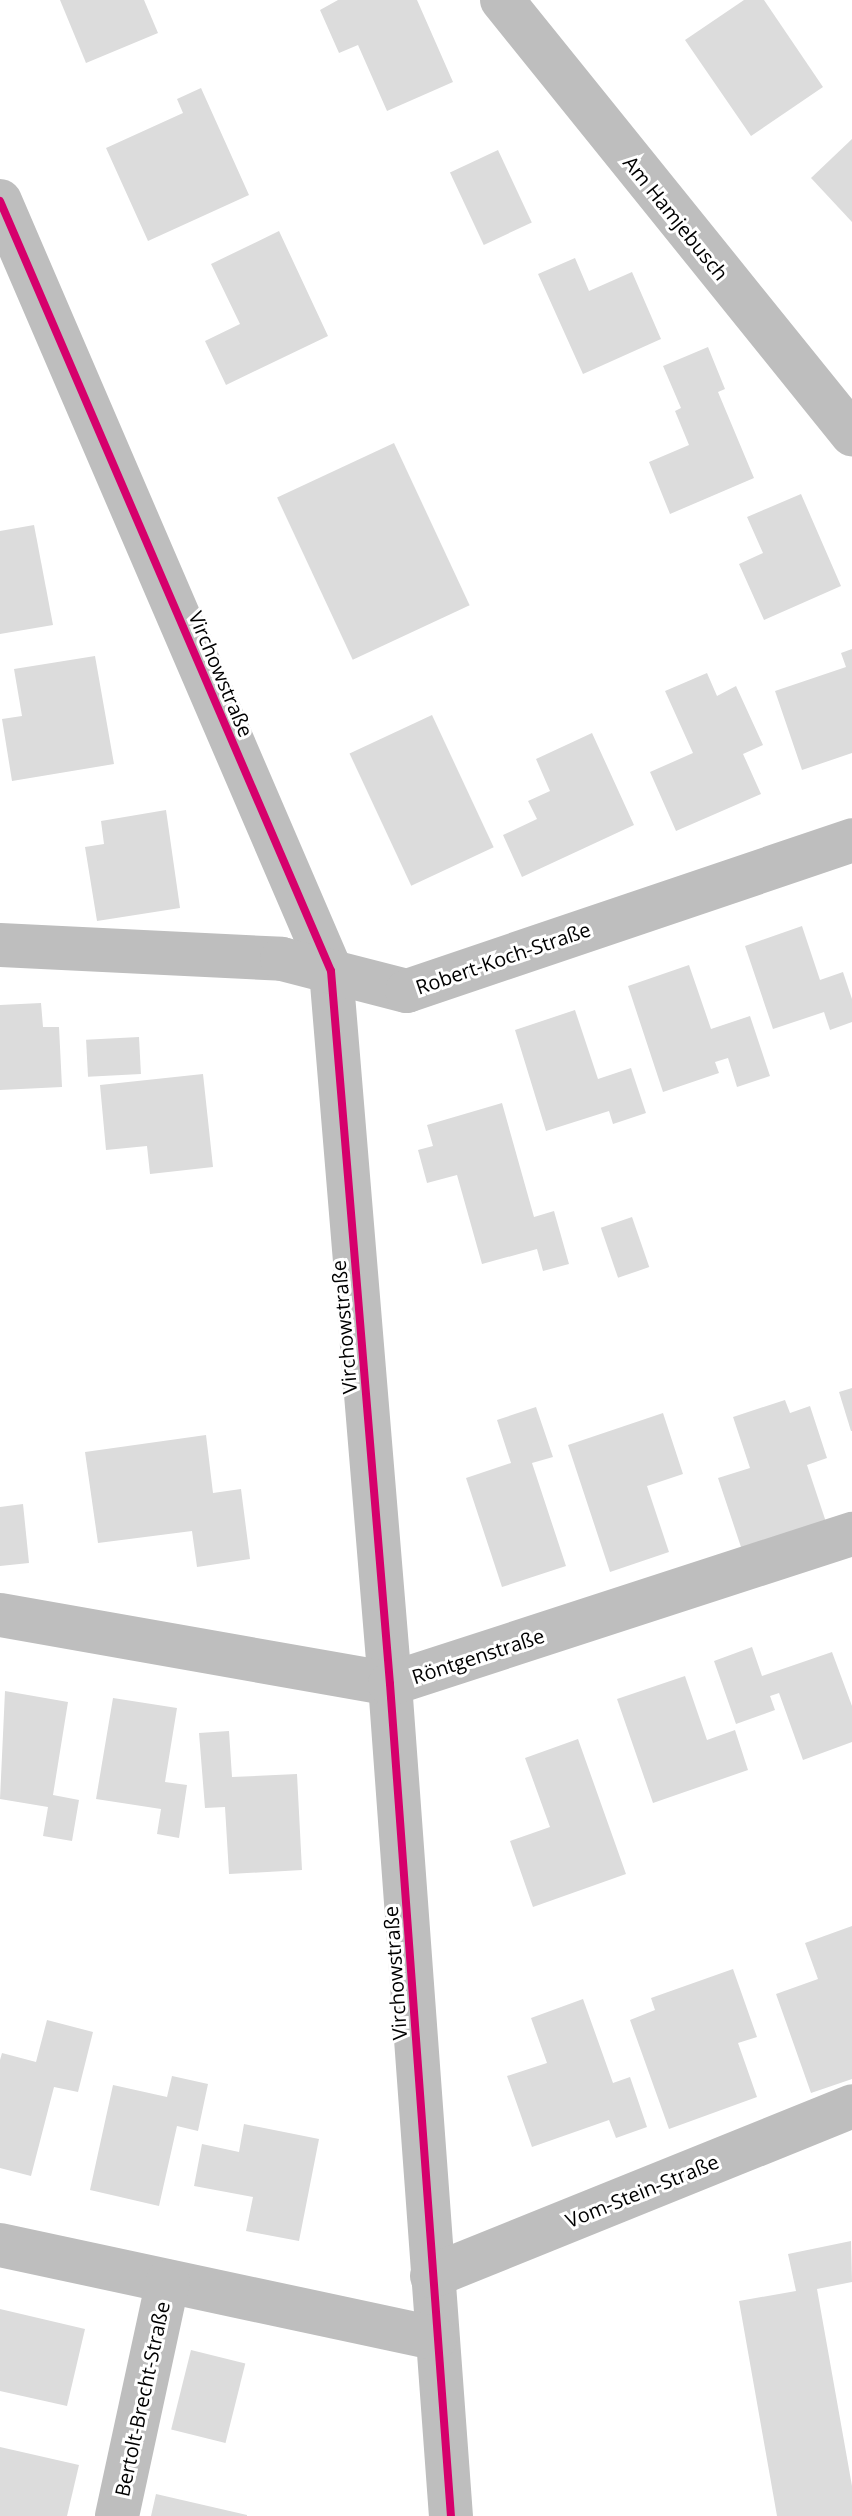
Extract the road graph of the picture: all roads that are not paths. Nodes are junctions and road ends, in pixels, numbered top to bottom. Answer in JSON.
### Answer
{"nodes":[{"id":1,"x":502,"y":0,"type":"edge"},
{"id":2,"x":0,"y":201,"type":"edge"},
{"id":3,"x":852,"y":434,"type":"edge"},
{"id":4,"x":852,"y":840,"type":"edge"},
{"id":5,"x":0,"y":945,"type":"edge"},
{"id":6,"x":331,"y":971,"type":"junction"},
{"id":7,"x":852,"y":1534,"type":"edge"},
{"id":8,"x":0,"y":1615,"type":"edge"},
{"id":9,"x":390,"y":1684,"type":"junction"},
{"id":10,"x":852,"y":2106,"type":"edge"},
{"id":11,"x":0,"y":2245,"type":"edge"},
{"id":12,"x":432,"y":2276,"type":"junction"},
{"id":13,"x":168,"y":2281,"type":"junction"},
{"id":14,"x":435,"y":2338,"type":"junction"},
{"id":15,"x":117,"y":2516,"type":"edge"},
{"id":16,"x":451,"y":2516,"type":"edge"}],
"edges":[{"from":1,"to":3,"type":"street","name":"Am Hamjebusch"},
{"from":2,"to":6,"type":"street","name":"Virchowstraße"},
{"from":4,"to":6,"type":"street","name":"Robert-Koch-Straße"},
{"from":5,"to":6,"type":"street","name":"Robert-Koch-Straße"},
{"from":6,"to":9,"type":"street","name":"Virchowstraße"},
{"from":7,"to":9,"type":"street","name":"Röntgenstraße"},
{"from":8,"to":9,"type":"street","name":"Röntgenstraße"},
{"from":9,"to":12,"type":"street","name":"Virchowstraße"},
{"from":10,"to":12,"type":"street","name":"Vom-Stein-Straße"},
{"from":11,"to":13,"type":"street"},
{"from":12,"to":14,"type":"street","name":"Virchowstraße"},
{"from":13,"to":14,"type":"street"},
{"from":13,"to":15,"type":"street","name":"Bertolt-Brecht-Straße"},
{"from":14,"to":16,"type":"street","name":"Virchowstraße"}]}
